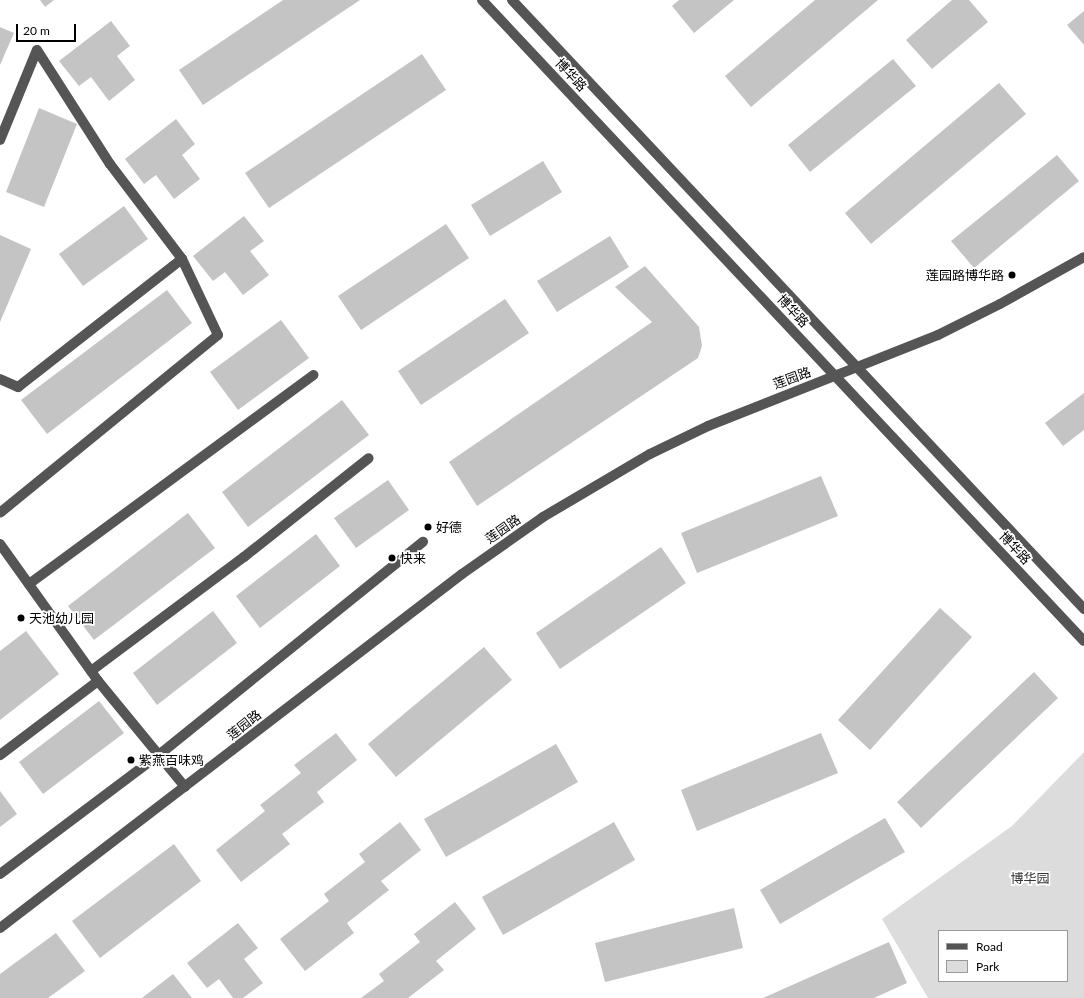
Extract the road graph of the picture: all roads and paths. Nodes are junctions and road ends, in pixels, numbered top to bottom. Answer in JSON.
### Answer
{"nodes":[{"id":1,"x":482,"y":0,"type":"edge"},
{"id":2,"x":512,"y":0,"type":"edge"},
{"id":3,"x":0,"y":140,"type":"edge"},
{"id":4,"x":1084,"y":257,"type":"edge"},
{"id":5,"x":182,"y":259,"type":"junction"},
{"id":6,"x":859,"y":368,"type":"junction"},
{"id":7,"x":313,"y":375,"type":"dead end"},
{"id":8,"x":836,"y":376,"type":"junction"},
{"id":9,"x":0,"y":379,"type":"edge"},
{"id":10,"x":369,"y":458,"type":"dead end"},
{"id":11,"x":0,"y":513,"type":"edge"},
{"id":12,"x":423,"y":542,"type":"dead end"},
{"id":13,"x":0,"y":544,"type":"edge"},
{"id":14,"x":29,"y":584,"type":"junction"},
{"id":15,"x":1084,"y":609,"type":"edge"},
{"id":16,"x":1084,"y":641,"type":"edge"},
{"id":17,"x":91,"y":671,"type":"junction"},
{"id":18,"x":98,"y":681,"type":"junction"},
{"id":19,"x":160,"y":754,"type":"junction"},
{"id":20,"x":0,"y":755,"type":"edge"},
{"id":21,"x":185,"y":787,"type":"junction"},
{"id":22,"x":0,"y":874,"type":"edge"},
{"id":23,"x":0,"y":928,"type":"edge"}],
"edges":[{"from":1,"to":8,"type":"street","name":"博华路"},
{"from":2,"to":6,"type":"street","name":"博华路"},
{"from":3,"to":5,"type":"street"},
{"from":4,"to":6,"type":"street","name":"莲园路"},
{"from":5,"to":9,"type":"street"},
{"from":5,"to":11,"type":"street"},
{"from":6,"to":8,"type":"street","name":"莲园路"},
{"from":6,"to":15,"type":"street","name":"博华路"},
{"from":7,"to":14,"type":"street"},
{"from":8,"to":16,"type":"street","name":"博华路"},
{"from":8,"to":21,"type":"street","name":"莲园路"},
{"from":10,"to":17,"type":"street"},
{"from":12,"to":19,"type":"street"},
{"from":13,"to":14,"type":"street"},
{"from":14,"to":17,"type":"street"},
{"from":17,"to":18,"type":"street"},
{"from":18,"to":19,"type":"street"},
{"from":18,"to":20,"type":"street"},
{"from":19,"to":21,"type":"street"},
{"from":19,"to":22,"type":"street"},
{"from":21,"to":23,"type":"street","name":"莲园路"}]}
